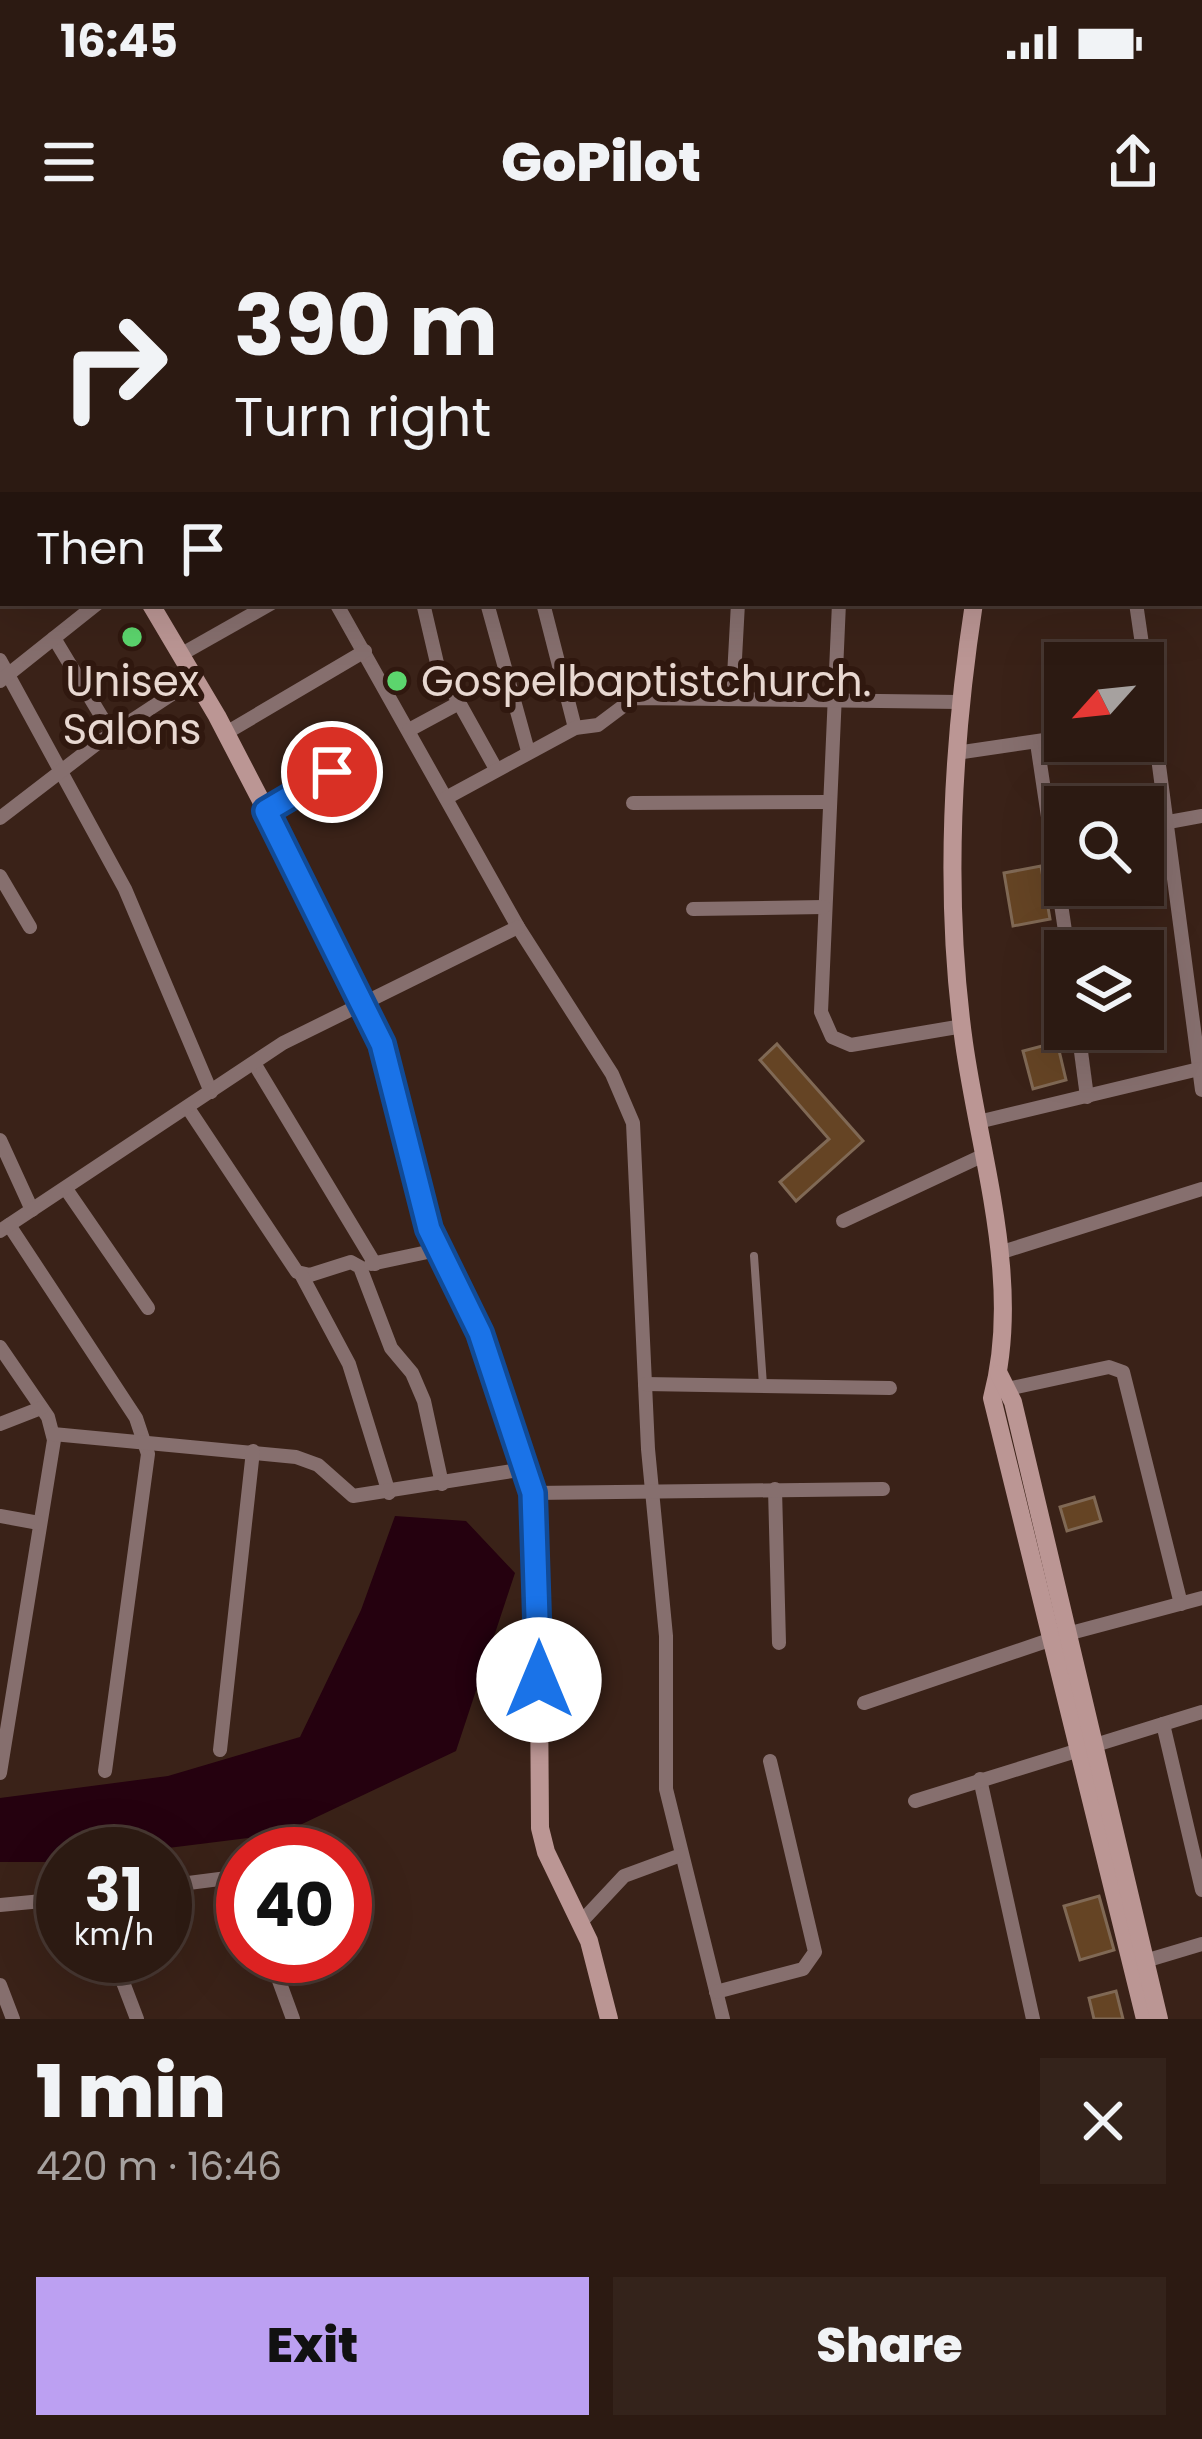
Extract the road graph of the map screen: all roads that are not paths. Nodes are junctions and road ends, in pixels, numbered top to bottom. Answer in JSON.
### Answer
{"nodes":[{"id":1,"x":94,"y":606,"type":"edge"},
{"id":2,"x":152,"y":606,"type":"edge"},
{"id":3,"x":267,"y":606,"type":"edge"},
{"id":4,"x":338,"y":606,"type":"edge"},
{"id":5,"x":424,"y":606,"type":"edge"},
{"id":6,"x":489,"y":606,"type":"edge"},
{"id":7,"x":543,"y":606,"type":"edge"},
{"id":8,"x":738,"y":606,"type":"edge"},
{"id":9,"x":839,"y":606,"type":"edge"},
{"id":10,"x":974,"y":606,"type":"edge"},
{"id":11,"x":1136,"y":606,"type":"edge"},
{"id":12,"x":54,"y":638,"type":"junction"},
{"id":13,"x":1140,"y":642,"type":"edge"},
{"id":14,"x":365,"y":651,"type":"junction"},
{"id":15,"x":180,"y":655,"type":"junction"},
{"id":16,"x":0,"y":660,"type":"edge"},
{"id":17,"x":5,"y":677,"type":"edge"},
{"id":18,"x":195,"y":679,"type":"junction"},
{"id":19,"x":733,"y":695,"type":"junction"},
{"id":20,"x":835,"y":700,"type":"junction"},
{"id":21,"x":959,"y":702,"type":"junction"},
{"id":22,"x":459,"y":703,"type":"junction"},
{"id":23,"x":574,"y":728,"type":"junction"},
{"id":24,"x":409,"y":730,"type":"junction"},
{"id":25,"x":226,"y":733,"type":"junction"},
{"id":26,"x":112,"y":734,"type":"junction"},
{"id":27,"x":1044,"y":742,"type":"edge"},
{"id":28,"x":1037,"y":743,"type":"junction"},
{"id":29,"x":529,"y":751,"type":"junction"},
{"id":30,"x":956,"y":753,"type":"junction"},
{"id":31,"x":364,"y":754,"type":"dead end"},
{"id":32,"x":496,"y":769,"type":"junction"},
{"id":33,"x":64,"y":770,"type":"junction"},
{"id":34,"x":446,"y":798,"type":"junction"},
{"id":35,"x":830,"y":802,"type":"junction"},
{"id":36,"x":633,"y":803,"type":"dead end"},
{"id":37,"x":266,"y":811,"type":"junction"},
{"id":38,"x":1202,"y":816,"type":"edge"},
{"id":39,"x":0,"y":818,"type":"edge"},
{"id":40,"x":1164,"y":823,"type":"edge"},
{"id":41,"x":1164,"y":830,"type":"edge"},
{"id":42,"x":0,"y":876,"type":"edge"},
{"id":43,"x":824,"y":907,"type":"junction"},
{"id":44,"x":692,"y":909,"type":"dead end"},
{"id":45,"x":31,"y":927,"type":"dead end"},
{"id":46,"x":518,"y":927,"type":"junction"},
{"id":47,"x":1065,"y":930,"type":"edge"},
{"id":48,"x":364,"y":999,"type":"junction"},
{"id":49,"x":963,"y":1026,"type":"junction"},
{"id":50,"x":1081,"y":1050,"type":"edge"},
{"id":51,"x":254,"y":1063,"type":"junction"},
{"id":52,"x":1199,"y":1070,"type":"edge"},
{"id":53,"x":1202,"y":1090,"type":"edge"},
{"id":54,"x":211,"y":1092,"type":"junction"},
{"id":55,"x":1087,"y":1096,"type":"junction"},
{"id":56,"x":188,"y":1108,"type":"junction"},
{"id":57,"x":978,"y":1122,"type":"junction"},
{"id":58,"x":0,"y":1140,"type":"edge"},
{"id":59,"x":984,"y":1155,"type":"junction"},
{"id":60,"x":66,"y":1189,"type":"junction"},
{"id":61,"x":1202,"y":1189,"type":"edge"},
{"id":62,"x":32,"y":1210,"type":"junction"},
{"id":63,"x":843,"y":1221,"type":"dead end"},
{"id":64,"x":4,"y":1228,"type":"edge"},
{"id":65,"x":436,"y":1250,"type":"junction"},
{"id":66,"x":999,"y":1253,"type":"junction"},
{"id":67,"x":754,"y":1256,"type":"dead end"},
{"id":68,"x":368,"y":1265,"type":"junction"},
{"id":69,"x":302,"y":1276,"type":"junction"},
{"id":70,"x":148,"y":1308,"type":"dead end"},
{"id":71,"x":0,"y":1347,"type":"edge"},
{"id":72,"x":4,"y":1364,"type":"edge"},
{"id":73,"x":1003,"y":1381,"type":"junction"},
{"id":74,"x":645,"y":1384,"type":"junction"},
{"id":75,"x":763,"y":1385,"type":"junction"},
{"id":76,"x":890,"y":1388,"type":"dead end"},
{"id":77,"x":41,"y":1408,"type":"junction"},
{"id":78,"x":0,"y":1424,"type":"edge"},
{"id":79,"x":53,"y":1434,"type":"junction"},
{"id":80,"x":145,"y":1441,"type":"junction"},
{"id":81,"x":253,"y":1451,"type":"junction"},
{"id":82,"x":524,"y":1469,"type":"junction"},
{"id":83,"x":442,"y":1484,"type":"junction"},
{"id":84,"x":652,"y":1488,"type":"junction"},
{"id":85,"x":775,"y":1490,"type":"junction"},
{"id":86,"x":883,"y":1490,"type":"dead end"},
{"id":87,"x":389,"y":1493,"type":"junction"},
{"id":88,"x":533,"y":1493,"type":"junction"},
{"id":89,"x":0,"y":1516,"type":"edge"},
{"id":90,"x":38,"y":1523,"type":"junction"},
{"id":91,"x":1202,"y":1598,"type":"edge"},
{"id":92,"x":1181,"y":1604,"type":"junction"},
{"id":93,"x":1060,"y":1637,"type":"junction"},
{"id":94,"x":779,"y":1643,"type":"dead end"},
{"id":95,"x":864,"y":1703,"type":"dead end"},
{"id":96,"x":1202,"y":1712,"type":"edge"},
{"id":97,"x":1163,"y":1724,"type":"junction"},
{"id":98,"x":1086,"y":1746,"type":"junction"},
{"id":99,"x":220,"y":1750,"type":"dead end"},
{"id":100,"x":770,"y":1761,"type":"dead end"},
{"id":101,"x":105,"y":1771,"type":"dead end"},
{"id":102,"x":0,"y":1773,"type":"edge"},
{"id":103,"x":980,"y":1779,"type":"junction"},
{"id":104,"x":915,"y":1802,"type":"dead end"},
{"id":105,"x":681,"y":1855,"type":"junction"},
{"id":106,"x":1202,"y":1891,"type":"edge"},
{"id":107,"x":36,"y":1902,"type":"edge"},
{"id":108,"x":0,"y":1905,"type":"edge"},
{"id":109,"x":581,"y":1922,"type":"junction"},
{"id":110,"x":1202,"y":1944,"type":"edge"},
{"id":111,"x":1145,"y":1961,"type":"junction"},
{"id":112,"x":123,"y":1983,"type":"edge"},
{"id":113,"x":279,"y":1983,"type":"edge"},
{"id":114,"x":0,"y":1985,"type":"edge"},
{"id":115,"x":716,"y":1992,"type":"junction"},
{"id":116,"x":14,"y":2019,"type":"edge"},
{"id":117,"x":137,"y":2019,"type":"edge"},
{"id":118,"x":293,"y":2019,"type":"edge"},
{"id":119,"x":609,"y":2019,"type":"edge"},
{"id":120,"x":722,"y":2019,"type":"edge"},
{"id":121,"x":1033,"y":2019,"type":"edge"},
{"id":122,"x":1145,"y":2019,"type":"edge"},
{"id":123,"x":1159,"y":2019,"type":"edge"}],
"edges":[{"from":1,"to":12,"type":"street"},
{"from":2,"to":15,"type":"street"},
{"from":3,"to":15,"type":"street"},
{"from":4,"to":14,"type":"street"},
{"from":5,"to":22,"type":"street"},
{"from":6,"to":29,"type":"street"},
{"from":7,"to":23,"type":"street"},
{"from":8,"to":19,"type":"street"},
{"from":9,"to":20,"type":"street"},
{"from":10,"to":21,"type":"street"},
{"from":11,"to":13,"type":"street"},
{"from":12,"to":17,"type":"street"},
{"from":12,"to":26,"type":"street"},
{"from":14,"to":24,"type":"street"},
{"from":14,"to":25,"type":"street"},
{"from":15,"to":18,"type":"street"},
{"from":16,"to":17,"type":"street"},
{"from":17,"to":33,"type":"street"},
{"from":18,"to":25,"type":"street"},
{"from":18,"to":26,"type":"street"},
{"from":19,"to":20,"type":"street"},
{"from":19,"to":23,"type":"street"},
{"from":20,"to":21,"type":"street"},
{"from":20,"to":35,"type":"street"},
{"from":21,"to":30,"type":"street"},
{"from":22,"to":24,"type":"street"},
{"from":22,"to":32,"type":"street"},
{"from":23,"to":29,"type":"street"},
{"from":24,"to":34,"type":"street"},
{"from":25,"to":37,"type":"street"},
{"from":26,"to":33,"type":"street"},
{"from":27,"to":28,"type":"street"},
{"from":28,"to":30,"type":"street"},
{"from":28,"to":47,"type":"street"},
{"from":29,"to":32,"type":"street"},
{"from":30,"to":49,"type":"street"},
{"from":31,"to":37,"type":"street"},
{"from":32,"to":34,"type":"street"},
{"from":33,"to":39,"type":"street"},
{"from":33,"to":54,"type":"street"},
{"from":34,"to":46,"type":"street"},
{"from":35,"to":36,"type":"street"},
{"from":35,"to":43,"type":"street"},
{"from":37,"to":48,"type":"street"},
{"from":38,"to":40,"type":"street"},
{"from":41,"to":52,"type":"street"},
{"from":42,"to":45,"type":"street"},
{"from":43,"to":44,"type":"street"},
{"from":43,"to":49,"type":"street"},
{"from":46,"to":48,"type":"street"},
{"from":46,"to":74,"type":"street"},
{"from":48,"to":51,"type":"street"},
{"from":48,"to":65,"type":"street"},
{"from":49,"to":57,"type":"street"},
{"from":50,"to":55,"type":"street"},
{"from":51,"to":54,"type":"street"},
{"from":51,"to":68,"type":"street"},
{"from":52,"to":53,"type":"street"},
{"from":52,"to":55,"type":"street"},
{"from":54,"to":56,"type":"street"},
{"from":55,"to":57,"type":"street"},
{"from":56,"to":60,"type":"street"},
{"from":56,"to":69,"type":"street"},
{"from":57,"to":59,"type":"street"},
{"from":58,"to":62,"type":"street"},
{"from":59,"to":63,"type":"street"},
{"from":59,"to":66,"type":"street"},
{"from":60,"to":62,"type":"street"},
{"from":60,"to":70,"type":"street"},
{"from":61,"to":66,"type":"street"},
{"from":62,"to":64,"type":"street"},
{"from":64,"to":80,"type":"street"},
{"from":65,"to":68,"type":"street"},
{"from":65,"to":82,"type":"street"},
{"from":66,"to":73,"type":"street"},
{"from":67,"to":75,"type":"lane"},
{"from":68,"to":69,"type":"street"},
{"from":68,"to":83,"type":"street"},
{"from":69,"to":87,"type":"street"},
{"from":71,"to":72,"type":"street"},
{"from":72,"to":77,"type":"street"},
{"from":73,"to":92,"type":"street"},
{"from":73,"to":93,"type":"street"},
{"from":74,"to":75,"type":"street"},
{"from":74,"to":84,"type":"street"},
{"from":75,"to":76,"type":"street"},
{"from":77,"to":78,"type":"street"},
{"from":77,"to":79,"type":"street"},
{"from":79,"to":80,"type":"street"},
{"from":79,"to":90,"type":"street"},
{"from":80,"to":81,"type":"street"},
{"from":80,"to":101,"type":"street"},
{"from":81,"to":87,"type":"street"},
{"from":81,"to":99,"type":"street"},
{"from":82,"to":83,"type":"street"},
{"from":82,"to":88,"type":"street"},
{"from":83,"to":87,"type":"street"},
{"from":84,"to":85,"type":"street"},
{"from":84,"to":88,"type":"street"},
{"from":84,"to":105,"type":"street"},
{"from":85,"to":86,"type":"street"},
{"from":85,"to":94,"type":"street"},
{"from":88,"to":109,"type":"street"},
{"from":89,"to":90,"type":"street"},
{"from":90,"to":102,"type":"street"},
{"from":91,"to":92,"type":"street"},
{"from":92,"to":93,"type":"street"},
{"from":93,"to":95,"type":"street"},
{"from":93,"to":98,"type":"street"},
{"from":96,"to":97,"type":"street"},
{"from":97,"to":98,"type":"street"},
{"from":97,"to":106,"type":"street"},
{"from":98,"to":103,"type":"street"},
{"from":98,"to":111,"type":"street"},
{"from":98,"to":122,"type":"street"},
{"from":100,"to":115,"type":"street"},
{"from":103,"to":104,"type":"street"},
{"from":103,"to":121,"type":"street"},
{"from":105,"to":109,"type":"street"},
{"from":105,"to":115,"type":"street"},
{"from":107,"to":108,"type":"street"},
{"from":109,"to":119,"type":"street"},
{"from":110,"to":111,"type":"street"},
{"from":111,"to":123,"type":"street"},
{"from":112,"to":117,"type":"street"},
{"from":113,"to":118,"type":"street"},
{"from":114,"to":116,"type":"street"},
{"from":115,"to":120,"type":"street"}]}
